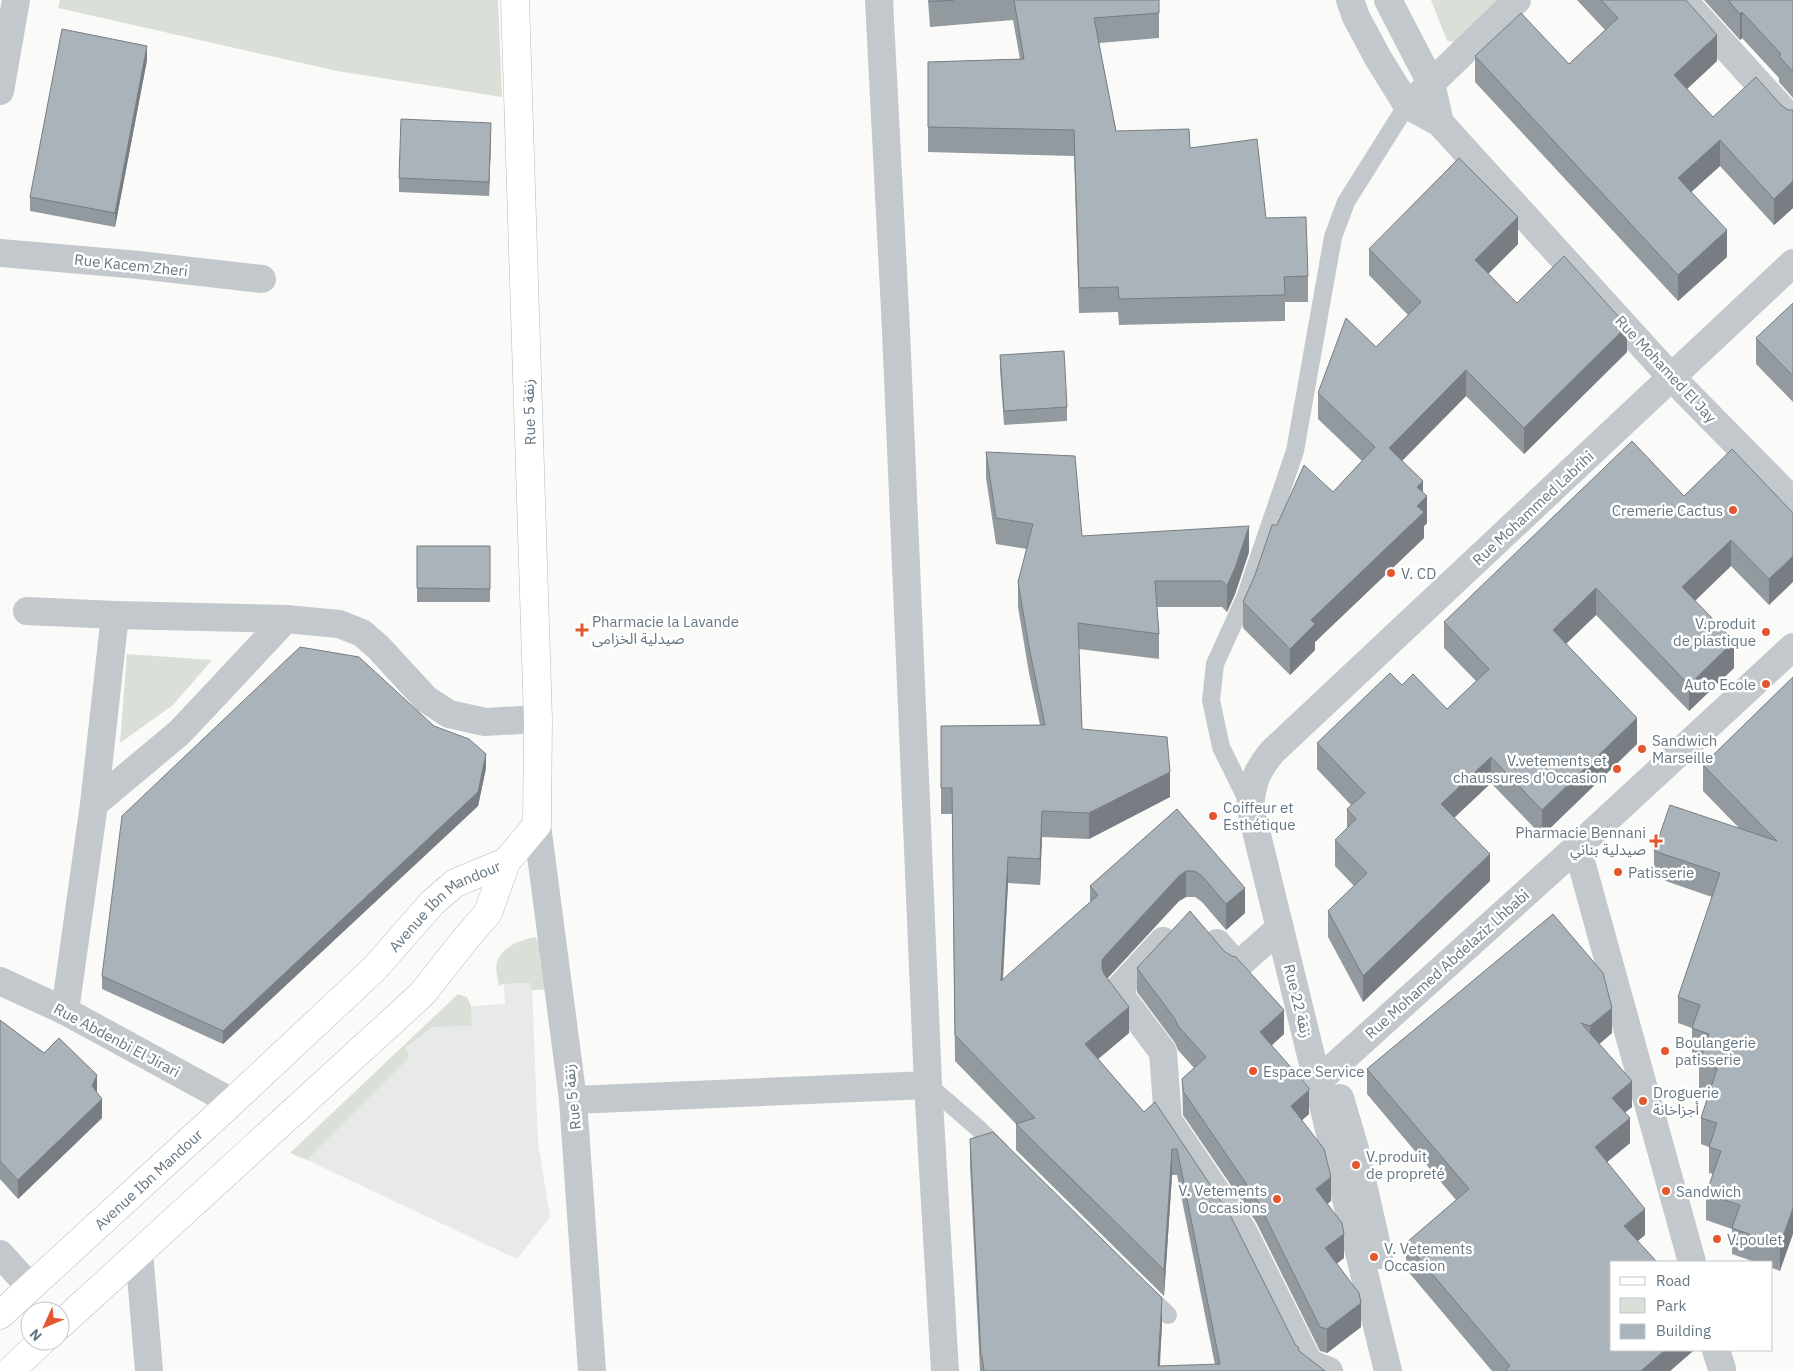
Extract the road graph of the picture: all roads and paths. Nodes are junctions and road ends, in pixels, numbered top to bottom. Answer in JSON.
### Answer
{"nodes":[{"id":1,"x":515,"y":0,"type":"edge"},
{"id":2,"x":879,"y":0,"type":"edge"},
{"id":3,"x":1350,"y":0,"type":"edge"},
{"id":4,"x":1388,"y":0,"type":"edge"},
{"id":5,"x":1517,"y":0,"type":"edge"},
{"id":6,"x":1683,"y":0,"type":"edge"},
{"id":7,"x":10,"y":8,"type":"edge"},
{"id":8,"x":1431,"y":83,"type":"junction"},
{"id":9,"x":0,"y":92,"type":"edge"},
{"id":10,"x":1407,"y":106,"type":"junction"},
{"id":11,"x":1793,"y":121,"type":"edge"},
{"id":12,"x":1440,"y":122,"type":"junction"},
{"id":13,"x":0,"y":253,"type":"edge"},
{"id":14,"x":1793,"y":263,"type":"edge"},
{"id":15,"x":262,"y":279,"type":"dead end"},
{"id":16,"x":1672,"y":378,"type":"junction"},
{"id":17,"x":1793,"y":501,"type":"edge"},
{"id":18,"x":27,"y":611,"type":"dead end"},
{"id":19,"x":115,"y":615,"type":"junction"},
{"id":20,"x":286,"y":619,"type":"junction"},
{"id":21,"x":1793,"y":647,"type":"edge"},
{"id":22,"x":538,"y":719,"type":"junction"},
{"id":23,"x":1272,"y":752,"type":"joint"},
{"id":24,"x":94,"y":804,"type":"junction"},
{"id":25,"x":1250,"y":806,"type":"junction"},
{"id":26,"x":537,"y":825,"type":"junction"},
{"id":27,"x":1577,"y":847,"type":"junction"},
{"id":28,"x":506,"y":862,"type":"junction"},
{"id":29,"x":1280,"y":928,"type":"junction"},
{"id":30,"x":0,"y":980,"type":"edge"},
{"id":31,"x":65,"y":1011,"type":"junction"},
{"id":32,"x":1324,"y":1075,"type":"junction"},
{"id":33,"x":928,"y":1085,"type":"junction"},
{"id":34,"x":573,"y":1100,"type":"junction"},
{"id":35,"x":232,"y":1102,"type":"junction"},
{"id":36,"x":1014,"y":1163,"type":"edge"},
{"id":37,"x":139,"y":1252,"type":"junction"},
{"id":38,"x":0,"y":1254,"type":"edge"},
{"id":39,"x":1692,"y":1261,"type":"edge"},
{"id":40,"x":1132,"y":1281,"type":"edge"},
{"id":41,"x":30,"y":1287,"type":"junction"},
{"id":42,"x":0,"y":1315,"type":"edge"},
{"id":43,"x":70,"y":1315,"type":"edge"},
{"id":44,"x":1168,"y":1315,"type":"dead end"},
{"id":45,"x":31,"y":1351,"type":"edge"},
{"id":46,"x":1314,"y":1368,"type":"edge"},
{"id":47,"x":10,"y":1371,"type":"edge"},
{"id":48,"x":149,"y":1371,"type":"edge"},
{"id":49,"x":592,"y":1371,"type":"edge"},
{"id":50,"x":945,"y":1371,"type":"edge"},
{"id":51,"x":1388,"y":1371,"type":"edge"},
{"id":52,"x":1407,"y":1371,"type":"edge"}],
"edges":[{"from":1,"to":22,"type":"street","name":"Rue 5 زنقة"},
{"from":2,"to":33,"type":"street"},
{"from":3,"to":10,"type":"street"},
{"from":4,"to":8,"type":"street","name":"Rue Mohamed El Jay"},
{"from":5,"to":8,"type":"street"},
{"from":6,"to":11,"type":"street"},
{"from":7,"to":9,"type":"street"},
{"from":8,"to":10,"type":"street"},
{"from":8,"to":12,"type":"street","name":"Rue Mohamed El Jay"},
{"from":10,"to":12,"type":"street","name":"Rue Mohamed El Jay"},
{"from":10,"to":25,"type":"lane"},
{"from":12,"to":16,"type":"street","name":"Rue Mohamed El Jay"},
{"from":13,"to":15,"type":"street","name":"Rue Kacem Zheri"},
{"from":14,"to":16,"type":"street","name":"Rue Mohammed Labrihi"},
{"from":16,"to":17,"type":"street","name":"Rue Mohamed El Jay"},
{"from":16,"to":23,"type":"street","name":"Rue Mohammed Labrihi"},
{"from":18,"to":19,"type":"street"},
{"from":19,"to":20,"type":"street"},
{"from":19,"to":24,"type":"street"},
{"from":20,"to":22,"type":"street"},
{"from":20,"to":24,"type":"street"},
{"from":21,"to":27,"type":"street","name":"Rue Mohamed Abdelaziz Lhbabi"},
{"from":22,"to":26,"type":"street","name":"Rue 5 زنقة"},
{"from":23,"to":25,"type":"street","name":"Rue 22 زنقة"},
{"from":24,"to":31,"type":"street"},
{"from":25,"to":29,"type":"street","name":"Rue 22 زنقة"},
{"from":26,"to":28,"type":"street"},
{"from":26,"to":34,"type":"street","name":"Rue 5 زنقة"},
{"from":27,"to":32,"type":"street","name":"Rue Mohamed Abdelaziz Lhbabi"},
{"from":27,"to":39,"type":"street"},
{"from":28,"to":35,"type":"street","name":"Avenue Ibn Mandour"},
{"from":28,"to":37,"type":"street","name":"Avenue Ibn Mandour"},
{"from":29,"to":32,"type":"street","name":"Rue 22 زنقة"},
{"from":29,"to":46,"type":"street"},
{"from":30,"to":31,"type":"street","name":"Rue Abdenbi El Jirari"},
{"from":31,"to":35,"type":"street","name":"Rue Abdenbi El Jirari"},
{"from":32,"to":51,"type":"street","name":"Rue 22 زنقة"},
{"from":32,"to":52,"type":"street"},
{"from":33,"to":34,"type":"street"},
{"from":33,"to":36,"type":"lane"},
{"from":33,"to":50,"type":"street"},
{"from":34,"to":49,"type":"street","name":"Rue 5 زنقة"},
{"from":35,"to":41,"type":"street","name":"Avenue Ibn Mandour"},
{"from":37,"to":43,"type":"street","name":"Avenue Ibn Mandour"},
{"from":37,"to":48,"type":"street"},
{"from":38,"to":41,"type":"street"},
{"from":40,"to":44,"type":"lane"},
{"from":41,"to":42,"type":"street","name":"Avenue Ibn Mandour"},
{"from":45,"to":47,"type":"street"}]}
